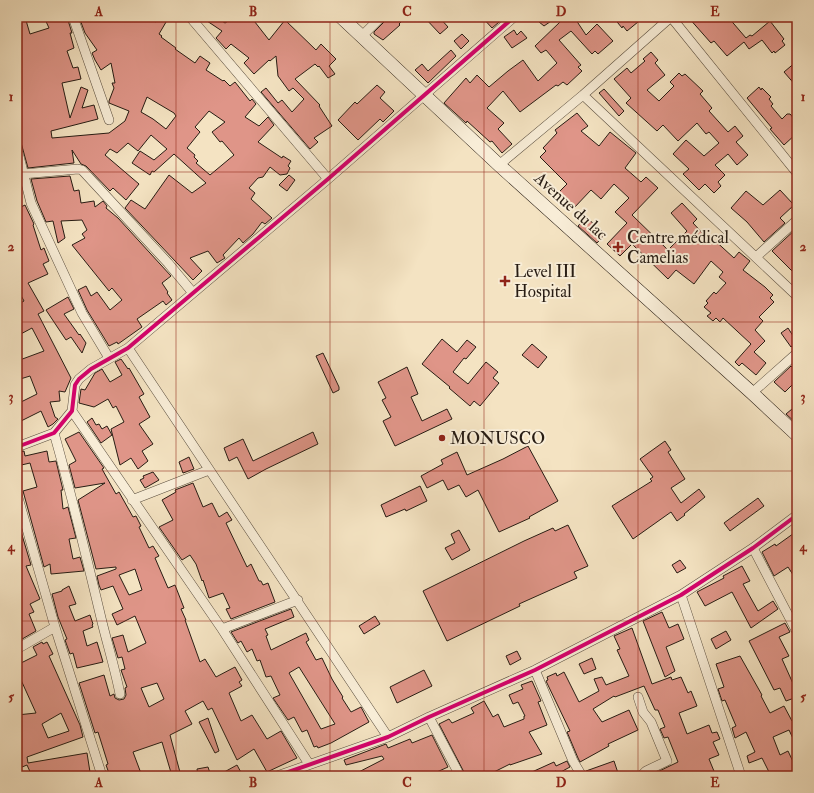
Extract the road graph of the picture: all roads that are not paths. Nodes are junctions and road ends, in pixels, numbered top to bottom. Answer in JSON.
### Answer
{"nodes":[{"id":1,"x":73,"y":17,"type":"edge"},
{"id":2,"x":190,"y":17,"type":"edge"},
{"id":3,"x":341,"y":17,"type":"edge"},
{"id":4,"x":381,"y":17,"type":"edge"},
{"id":5,"x":514,"y":17,"type":"edge"},
{"id":6,"x":671,"y":17,"type":"edge"},
{"id":7,"x":362,"y":36,"type":"junction"},
{"id":8,"x":424,"y":95,"type":"junction"},
{"id":9,"x":584,"y":95,"type":"junction"},
{"id":10,"x":109,"y":120,"type":"dead end"},
{"id":11,"x":17,"y":148,"type":"edge"},
{"id":12,"x":499,"y":165,"type":"junction"},
{"id":13,"x":797,"y":173,"type":"edge"},
{"id":14,"x":23,"y":174,"type":"junction"},
{"id":15,"x":328,"y":179,"type":"junction"},
{"id":16,"x":797,"y":220,"type":"edge"},
{"id":17,"x":756,"y":257,"type":"junction"},
{"id":18,"x":193,"y":293,"type":"junction"},
{"id":19,"x":797,"y":296,"type":"edge"},
{"id":20,"x":128,"y":348,"type":"junction"},
{"id":21,"x":797,"y":353,"type":"edge"},
{"id":22,"x":109,"y":358,"type":"junction"},
{"id":23,"x":752,"y":393,"type":"junction"},
{"id":24,"x":72,"y":411,"type":"junction"},
{"id":25,"x":54,"y":433,"type":"junction"},
{"id":26,"x":797,"y":435,"type":"edge"},
{"id":27,"x":17,"y":447,"type":"edge"},
{"id":28,"x":208,"y":470,"type":"junction"},
{"id":29,"x":17,"y":494,"type":"edge"},
{"id":30,"x":132,"y":500,"type":"junction"},
{"id":31,"x":797,"y":515,"type":"edge"},
{"id":32,"x":753,"y":548,"type":"junction"},
{"id":33,"x":681,"y":595,"type":"junction"},
{"id":34,"x":298,"y":600,"type":"junction"},
{"id":35,"x":55,"y":627,"type":"junction"},
{"id":36,"x":222,"y":629,"type":"junction"},
{"id":37,"x":797,"y":632,"type":"edge"},
{"id":38,"x":17,"y":649,"type":"edge"},
{"id":39,"x":535,"y":670,"type":"junction"},
{"id":40,"x":120,"y":694,"type":"dead end"},
{"id":41,"x":638,"y":697,"type":"dead end"},
{"id":42,"x":429,"y":717,"type":"junction"},
{"id":43,"x":388,"y":737,"type":"junction"},
{"id":44,"x":309,"y":764,"type":"junction"},
{"id":45,"x":102,"y":776,"type":"edge"},
{"id":46,"x":277,"y":776,"type":"edge"},
{"id":47,"x":460,"y":776,"type":"edge"},
{"id":48,"x":582,"y":776,"type":"edge"},
{"id":49,"x":641,"y":776,"type":"edge"},
{"id":50,"x":741,"y":776,"type":"edge"}],
"edges":[{"from":1,"to":10,"type":"street"},
{"from":2,"to":15,"type":"street"},
{"from":3,"to":7,"type":"main road","name":"Avenue du lac"},
{"from":4,"to":7,"type":"street"},
{"from":5,"to":8,"type":"street"},
{"from":6,"to":9,"type":"street"},
{"from":6,"to":13,"type":"street"},
{"from":7,"to":8,"type":"main road","name":"Avenue du lac"},
{"from":8,"to":12,"type":"main road","name":"Avenue du lac"},
{"from":8,"to":15,"type":"street"},
{"from":9,"to":12,"type":"street"},
{"from":9,"to":17,"type":"street"},
{"from":11,"to":14,"type":"street"},
{"from":12,"to":23,"type":"main road","name":"Avenue du lac"},
{"from":14,"to":18,"type":"street"},
{"from":14,"to":22,"type":"street"},
{"from":15,"to":18,"type":"street"},
{"from":16,"to":17,"type":"street"},
{"from":17,"to":19,"type":"street"},
{"from":18,"to":20,"type":"street"},
{"from":20,"to":22,"type":"street"},
{"from":20,"to":28,"type":"street"},
{"from":21,"to":23,"type":"street"},
{"from":22,"to":24,"type":"street"},
{"from":23,"to":26,"type":"main road","name":"Avenue du lac"},
{"from":24,"to":25,"type":"street"},
{"from":24,"to":30,"type":"street"},
{"from":25,"to":27,"type":"street"},
{"from":25,"to":40,"type":"street"},
{"from":28,"to":30,"type":"street"},
{"from":28,"to":34,"type":"street"},
{"from":29,"to":35,"type":"street"},
{"from":30,"to":36,"type":"street"},
{"from":31,"to":32,"type":"street"},
{"from":32,"to":33,"type":"street"},
{"from":32,"to":37,"type":"street"},
{"from":33,"to":39,"type":"street"},
{"from":33,"to":50,"type":"street"},
{"from":34,"to":36,"type":"street"},
{"from":34,"to":43,"type":"street"},
{"from":35,"to":38,"type":"street"},
{"from":35,"to":45,"type":"street"},
{"from":36,"to":44,"type":"street"},
{"from":39,"to":42,"type":"street"},
{"from":39,"to":48,"type":"street"},
{"from":41,"to":49,"type":"street"},
{"from":42,"to":43,"type":"street"},
{"from":42,"to":47,"type":"street"},
{"from":43,"to":44,"type":"street"},
{"from":44,"to":46,"type":"street"}]}
